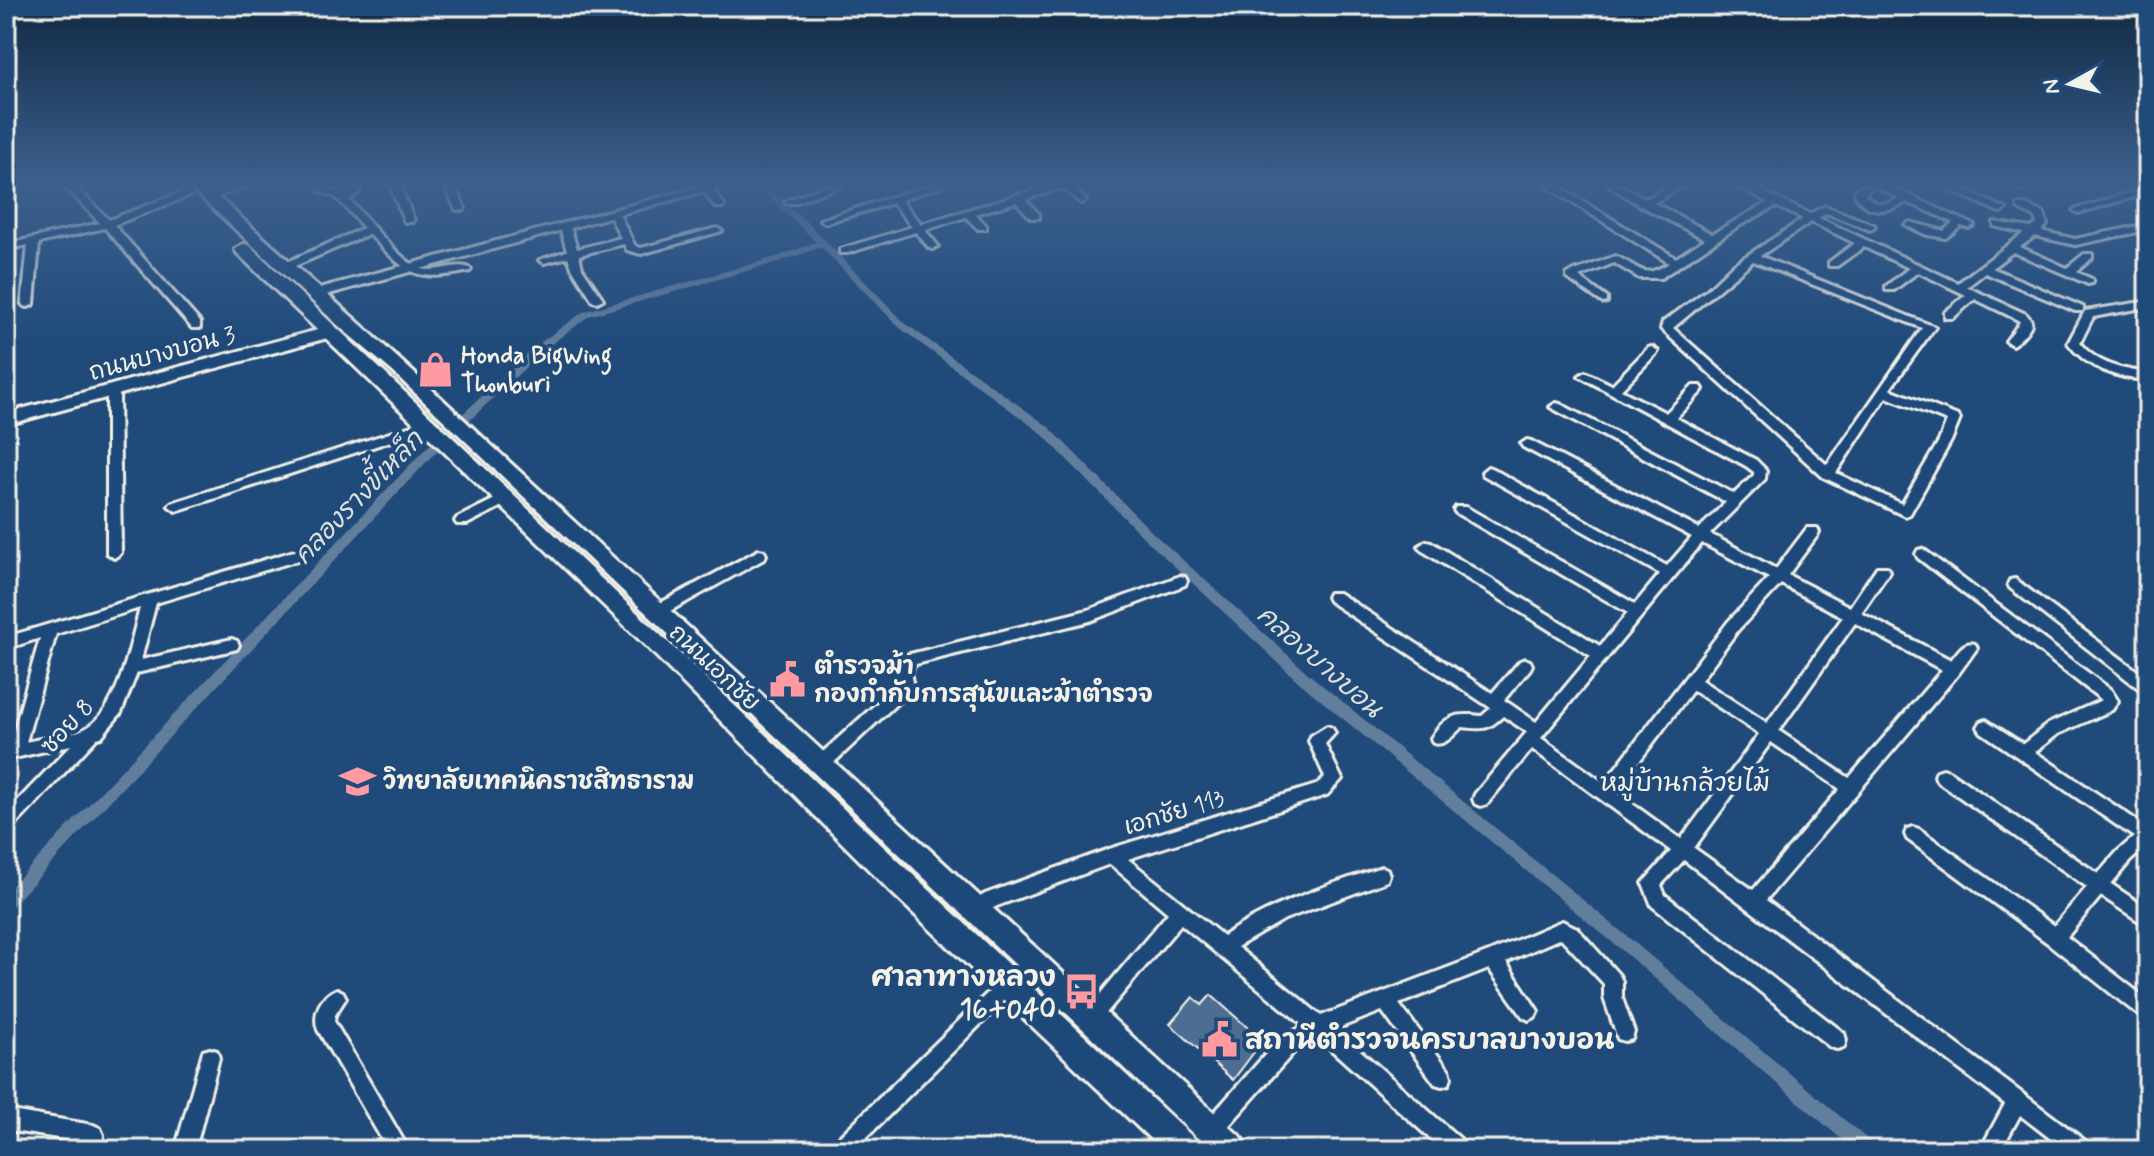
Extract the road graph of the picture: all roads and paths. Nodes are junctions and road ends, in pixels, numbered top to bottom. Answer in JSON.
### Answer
{"nodes":[{"id":1,"x":39,"y":240,"type":"edge"},
{"id":2,"x":121,"y":240,"type":"edge"},
{"id":3,"x":245,"y":240,"type":"edge"},
{"id":4,"x":245,"y":240,"type":"edge"},
{"id":5,"x":346,"y":240,"type":"edge"},
{"id":6,"x":382,"y":240,"type":"edge"},
{"id":7,"x":514,"y":240,"type":"edge"},
{"id":8,"x":568,"y":240,"type":"edge"},
{"id":9,"x":627,"y":240,"type":"joint"},
{"id":10,"x":687,"y":240,"type":"edge"},
{"id":11,"x":877,"y":240,"type":"edge"},
{"id":12,"x":929,"y":240,"type":"edge"},
{"id":13,"x":1639,"y":240,"type":"edge"},
{"id":14,"x":1709,"y":240,"type":"edge"},
{"id":15,"x":1779,"y":240,"type":"edge"},
{"id":16,"x":1860,"y":240,"type":"edge"},
{"id":17,"x":2020,"y":240,"type":"edge"},
{"id":18,"x":2064,"y":240,"type":"edge"},
{"id":19,"x":2085,"y":240,"type":"edge"},
{"id":20,"x":34,"y":241,"type":"junction"},
{"id":21,"x":1864,"y":242,"type":"junction"},
{"id":22,"x":933,"y":246,"type":"dead end"},
{"id":23,"x":6,"y":247,"type":"edge"},
{"id":24,"x":2011,"y":247,"type":"junction"},
{"id":25,"x":844,"y":251,"type":"dead end"},
{"id":26,"x":571,"y":254,"type":"junction"},
{"id":27,"x":2088,"y":256,"type":"dead end"},
{"id":28,"x":1753,"y":257,"type":"junction"},
{"id":29,"x":544,"y":260,"type":"dead end"},
{"id":30,"x":1678,"y":264,"type":"junction"},
{"id":31,"x":1833,"y":264,"type":"dead end"},
{"id":32,"x":284,"y":267,"type":"junction"},
{"id":33,"x":408,"y":267,"type":"junction"},
{"id":34,"x":1918,"y":267,"type":"junction"},
{"id":35,"x":466,"y":269,"type":"dead end"},
{"id":36,"x":1985,"y":269,"type":"junction"},
{"id":37,"x":2068,"y":273,"type":"junction"},
{"id":38,"x":2088,"y":281,"type":"dead end"},
{"id":39,"x":1960,"y":287,"type":"junction"},
{"id":40,"x":1890,"y":288,"type":"dead end"},
{"id":41,"x":317,"y":293,"type":"junction"},
{"id":42,"x":1974,"y":294,"type":"junction"},
{"id":43,"x":597,"y":299,"type":"dead end"},
{"id":44,"x":1603,"y":300,"type":"dead end"},
{"id":45,"x":28,"y":304,"type":"dead end"},
{"id":46,"x":2148,"y":304,"type":"edge"},
{"id":47,"x":2079,"y":309,"type":"dead end"},
{"id":48,"x":1949,"y":315,"type":"dead end"},
{"id":49,"x":196,"y":325,"type":"dead end"},
{"id":50,"x":338,"y":328,"type":"junction"},
{"id":51,"x":2012,"y":341,"type":"dead end"},
{"id":52,"x":1652,"y":351,"type":"dead end"},
{"id":53,"x":1585,"y":376,"type":"dead end"},
{"id":54,"x":2148,"y":376,"type":"edge"},
{"id":55,"x":1697,"y":389,"type":"dead end"},
{"id":56,"x":1614,"y":390,"type":"junction"},
{"id":57,"x":113,"y":391,"type":"junction"},
{"id":58,"x":1883,"y":391,"type":"junction"},
{"id":59,"x":1556,"y":407,"type":"dead end"},
{"id":60,"x":1669,"y":418,"type":"junction"},
{"id":61,"x":6,"y":419,"type":"edge"},
{"id":62,"x":430,"y":428,"type":"junction"},
{"id":63,"x":1527,"y":444,"type":"dead end"},
{"id":64,"x":462,"y":445,"type":"junction"},
{"id":65,"x":1488,"y":472,"type":"dead end"},
{"id":66,"x":1828,"y":474,"type":"junction"},
{"id":67,"x":505,"y":499,"type":"junction"},
{"id":68,"x":1734,"y":500,"type":"junction"},
{"id":69,"x":176,"y":506,"type":"dead end"},
{"id":70,"x":1461,"y":510,"type":"dead end"},
{"id":71,"x":462,"y":521,"type":"dead end"},
{"id":72,"x":1812,"y":532,"type":"dead end"},
{"id":73,"x":1700,"y":536,"type":"junction"},
{"id":74,"x":1426,"y":546,"type":"dead end"},
{"id":75,"x":114,"y":553,"type":"dead end"},
{"id":76,"x":1923,"y":554,"type":"dead end"},
{"id":77,"x":759,"y":555,"type":"dead end"},
{"id":78,"x":294,"y":556,"type":"dead end"},
{"id":79,"x":1882,"y":571,"type":"dead end"},
{"id":80,"x":1669,"y":573,"type":"junction"},
{"id":81,"x":1778,"y":577,"type":"junction"},
{"id":82,"x":1180,"y":581,"type":"dead end"},
{"id":83,"x":2015,"y":584,"type":"dead end"},
{"id":84,"x":1334,"y":597,"type":"dead end"},
{"id":85,"x":150,"y":598,"type":"junction"},
{"id":86,"x":656,"y":612,"type":"junction"},
{"id":87,"x":1638,"y":612,"type":"junction"},
{"id":88,"x":1853,"y":616,"type":"junction"},
{"id":89,"x":50,"y":630,"type":"junction"},
{"id":90,"x":6,"y":643,"type":"edge"},
{"id":91,"x":232,"y":645,"type":"dead end"},
{"id":92,"x":1970,"y":648,"type":"dead end"},
{"id":93,"x":1602,"y":655,"type":"junction"},
{"id":94,"x":1525,"y":665,"type":"dead end"},
{"id":95,"x":131,"y":668,"type":"junction"},
{"id":96,"x":1954,"y":669,"type":"junction"},
{"id":97,"x":1691,"y":681,"type":"junction"},
{"id":98,"x":2148,"y":688,"type":"edge"},
{"id":99,"x":1498,"y":705,"type":"junction"},
{"id":100,"x":1986,"y":727,"type":"dead end"},
{"id":101,"x":1770,"y":731,"type":"junction"},
{"id":102,"x":96,"y":732,"type":"junction"},
{"id":103,"x":1327,"y":733,"type":"dead end"},
{"id":104,"x":1534,"y":736,"type":"junction"},
{"id":105,"x":1439,"y":738,"type":"dead end"},
{"id":106,"x":2025,"y":751,"type":"junction"},
{"id":107,"x":11,"y":752,"type":"edge"},
{"id":108,"x":820,"y":765,"type":"junction"},
{"id":109,"x":1943,"y":776,"type":"dead end"},
{"id":110,"x":1852,"y":788,"type":"junction"},
{"id":111,"x":1606,"y":793,"type":"junction"},
{"id":112,"x":1481,"y":799,"type":"dead end"},
{"id":113,"x":6,"y":824,"type":"edge"},
{"id":114,"x":1913,"y":834,"type":"dead end"},
{"id":115,"x":2147,"y":836,"type":"edge"},
{"id":116,"x":1683,"y":849,"type":"junction"},
{"id":117,"x":1112,"y":856,"type":"junction"},
{"id":118,"x":1381,"y":875,"type":"dead end"},
{"id":119,"x":2100,"y":884,"type":"junction"},
{"id":120,"x":1754,"y":901,"type":"junction"},
{"id":121,"x":975,"y":910,"type":"junction"},
{"id":122,"x":1180,"y":912,"type":"junction"},
{"id":123,"x":2148,"y":919,"type":"edge"},
{"id":124,"x":2055,"y":938,"type":"junction"},
{"id":125,"x":1222,"y":947,"type":"junction"},
{"id":126,"x":1493,"y":959,"type":"junction"},
{"id":127,"x":1008,"y":985,"type":"junction"},
{"id":128,"x":337,"y":998,"type":"dead end"},
{"id":129,"x":1385,"y":1000,"type":"junction"},
{"id":130,"x":1529,"y":1011,"type":"dead end"},
{"id":131,"x":2148,"y":1012,"type":"edge"},
{"id":132,"x":1091,"y":1018,"type":"junction"},
{"id":133,"x":1320,"y":1027,"type":"junction"},
{"id":134,"x":1625,"y":1032,"type":"dead end"},
{"id":135,"x":1837,"y":1040,"type":"dead end"},
{"id":136,"x":210,"y":1058,"type":"dead end"},
{"id":137,"x":1442,"y":1077,"type":"dead end"},
{"id":138,"x":2017,"y":1102,"type":"junction"},
{"id":139,"x":6,"y":1120,"type":"edge"},
{"id":140,"x":1211,"y":1131,"type":"junction"},
{"id":141,"x":92,"y":1150,"type":"edge"},
{"id":142,"x":185,"y":1150,"type":"edge"},
{"id":143,"x":399,"y":1150,"type":"edge"},
{"id":144,"x":840,"y":1150,"type":"edge"},
{"id":145,"x":1184,"y":1150,"type":"edge"},
{"id":146,"x":1232,"y":1150,"type":"edge"},
{"id":147,"x":1458,"y":1150,"type":"edge"},
{"id":148,"x":1990,"y":1150,"type":"edge"},
{"id":149,"x":2081,"y":1150,"type":"edge"}],
"edges":[{"from":1,"to":20,"type":"street"},
{"from":2,"to":49,"type":"street"},
{"from":3,"to":32,"type":"main road","name":"ถนนเอกชัย"},
{"from":4,"to":50,"type":"main road","name":"ถนนเอกชัย"},
{"from":5,"to":32,"type":"street"},
{"from":6,"to":33,"type":"street"},
{"from":7,"to":33,"type":"street"},
{"from":8,"to":26,"type":"street"},
{"from":9,"to":10,"type":"street"},
{"from":9,"to":26,"type":"street"},
{"from":11,"to":25,"type":"street"},
{"from":12,"to":22,"type":"street"},
{"from":13,"to":30,"type":"street"},
{"from":14,"to":30,"type":"street"},
{"from":15,"to":28,"type":"street"},
{"from":16,"to":21,"type":"street"},
{"from":17,"to":24,"type":"street"},
{"from":18,"to":19,"type":"street"},
{"from":20,"to":23,"type":"street"},
{"from":20,"to":45,"type":"street"},
{"from":21,"to":31,"type":"street"},
{"from":21,"to":34,"type":"street"},
{"from":24,"to":36,"type":"street"},
{"from":24,"to":37,"type":"street"},
{"from":26,"to":29,"type":"street"},
{"from":26,"to":43,"type":"street"},
{"from":27,"to":37,"type":"street"},
{"from":28,"to":58,"type":"street"},
{"from":28,"to":66,"type":"street"},
{"from":30,"to":44,"type":"street"},
{"from":32,"to":41,"type":"main road","name":"ถนนเอกชัย"},
{"from":33,"to":35,"type":"street"},
{"from":33,"to":41,"type":"street"},
{"from":34,"to":39,"type":"street"},
{"from":34,"to":40,"type":"street"},
{"from":36,"to":39,"type":"street"},
{"from":36,"to":47,"type":"street"},
{"from":37,"to":38,"type":"street"},
{"from":39,"to":42,"type":"street"},
{"from":41,"to":50,"type":"main road","name":"ถนนเอกชัย"},
{"from":42,"to":48,"type":"street"},
{"from":42,"to":51,"type":"street"},
{"from":46,"to":54,"type":"street"},
{"from":50,"to":57,"type":"main road","name":"ถนนบางบอน 3"},
{"from":50,"to":62,"type":"main road","name":"ถนนเอกชัย"},
{"from":50,"to":64,"type":"main road","name":"ถนนเอกชัย"},
{"from":52,"to":56,"type":"street"},
{"from":53,"to":56,"type":"street"},
{"from":55,"to":60,"type":"street"},
{"from":56,"to":60,"type":"street"},
{"from":57,"to":61,"type":"main road","name":"ถนนบางบอน 3"},
{"from":57,"to":75,"type":"street"},
{"from":58,"to":66,"type":"street"},
{"from":58,"to":66,"type":"street"},
{"from":59,"to":68,"type":"street"},
{"from":60,"to":68,"type":"street"},
{"from":62,"to":64,"type":"main road","name":"ถนนเอกชัย"},
{"from":62,"to":69,"type":"street"},
{"from":63,"to":73,"type":"street"},
{"from":64,"to":67,"type":"main road","name":"ถนนเอกชัย"},
{"from":64,"to":86,"type":"main road","name":"ถนนเอกชัย"},
{"from":65,"to":80,"type":"street"},
{"from":67,"to":71,"type":"street"},
{"from":67,"to":127,"type":"main road","name":"ถนนเอกชัย"},
{"from":68,"to":73,"type":"street"},
{"from":70,"to":87,"type":"street"},
{"from":72,"to":81,"type":"street"},
{"from":73,"to":80,"type":"street"},
{"from":73,"to":81,"type":"street"},
{"from":74,"to":93,"type":"street"},
{"from":76,"to":106,"type":"street"},
{"from":77,"to":86,"type":"street"},
{"from":78,"to":85,"type":"street"},
{"from":79,"to":88,"type":"street"},
{"from":80,"to":87,"type":"street"},
{"from":81,"to":88,"type":"street"},
{"from":81,"to":97,"type":"street"},
{"from":82,"to":108,"type":"street"},
{"from":83,"to":98,"type":"street"},
{"from":84,"to":99,"type":"street"},
{"from":85,"to":89,"type":"street"},
{"from":85,"to":95,"type":"street","name":"ซอย 8"},
{"from":86,"to":108,"type":"main road","name":"ถนนเอกชัย"},
{"from":87,"to":93,"type":"street"},
{"from":88,"to":96,"type":"street"},
{"from":88,"to":101,"type":"street"},
{"from":89,"to":90,"type":"street"},
{"from":89,"to":107,"type":"street"},
{"from":91,"to":95,"type":"street"},
{"from":92,"to":96,"type":"street"},
{"from":93,"to":104,"type":"street"},
{"from":94,"to":99,"type":"street"},
{"from":95,"to":102,"type":"street","name":"ซอย 8"},
{"from":96,"to":110,"type":"street"},
{"from":97,"to":101,"type":"street"},
{"from":97,"to":111,"type":"street"},
{"from":99,"to":104,"type":"street"},
{"from":99,"to":105,"type":"street"},
{"from":100,"to":106,"type":"street"},
{"from":101,"to":110,"type":"street"},
{"from":101,"to":116,"type":"street"},
{"from":102,"to":107,"type":"street"},
{"from":102,"to":113,"type":"street","name":"ซอย 8"},
{"from":103,"to":117,"type":"street","name":"เอกชัย 113"},
{"from":104,"to":111,"type":"street"},
{"from":104,"to":112,"type":"street"},
{"from":106,"to":115,"type":"street"},
{"from":108,"to":121,"type":"main road","name":"ถนนเอกชัย"},
{"from":109,"to":119,"type":"street"},
{"from":110,"to":120,"type":"street"},
{"from":111,"to":116,"type":"street"},
{"from":114,"to":124,"type":"street"},
{"from":115,"to":119,"type":"street"},
{"from":116,"to":120,"type":"street"},
{"from":116,"to":135,"type":"street"},
{"from":117,"to":121,"type":"street","name":"เอกชัย 113"},
{"from":117,"to":122,"type":"street"},
{"from":118,"to":125,"type":"street"},
{"from":119,"to":123,"type":"street"},
{"from":119,"to":124,"type":"street"},
{"from":120,"to":138,"type":"street"},
{"from":121,"to":132,"type":"main road","name":"ถนนเอกชัย"},
{"from":122,"to":125,"type":"street"},
{"from":122,"to":132,"type":"street"},
{"from":124,"to":131,"type":"street"},
{"from":125,"to":133,"type":"street"},
{"from":126,"to":129,"type":"street"},
{"from":126,"to":130,"type":"street"},
{"from":126,"to":134,"type":"street"},
{"from":127,"to":144,"type":"street"},
{"from":127,"to":145,"type":"main road","name":"ถนนเอกชัย"},
{"from":128,"to":143,"type":"street"},
{"from":129,"to":133,"type":"street"},
{"from":129,"to":137,"type":"street"},
{"from":132,"to":140,"type":"main road","name":"ถนนเอกชัย"},
{"from":133,"to":140,"type":"street"},
{"from":133,"to":147,"type":"street"},
{"from":136,"to":142,"type":"street"},
{"from":138,"to":148,"type":"street"},
{"from":138,"to":149,"type":"street"},
{"from":139,"to":141,"type":"street"},
{"from":140,"to":146,"type":"main road","name":"ถนนเอกชัย"}]}
